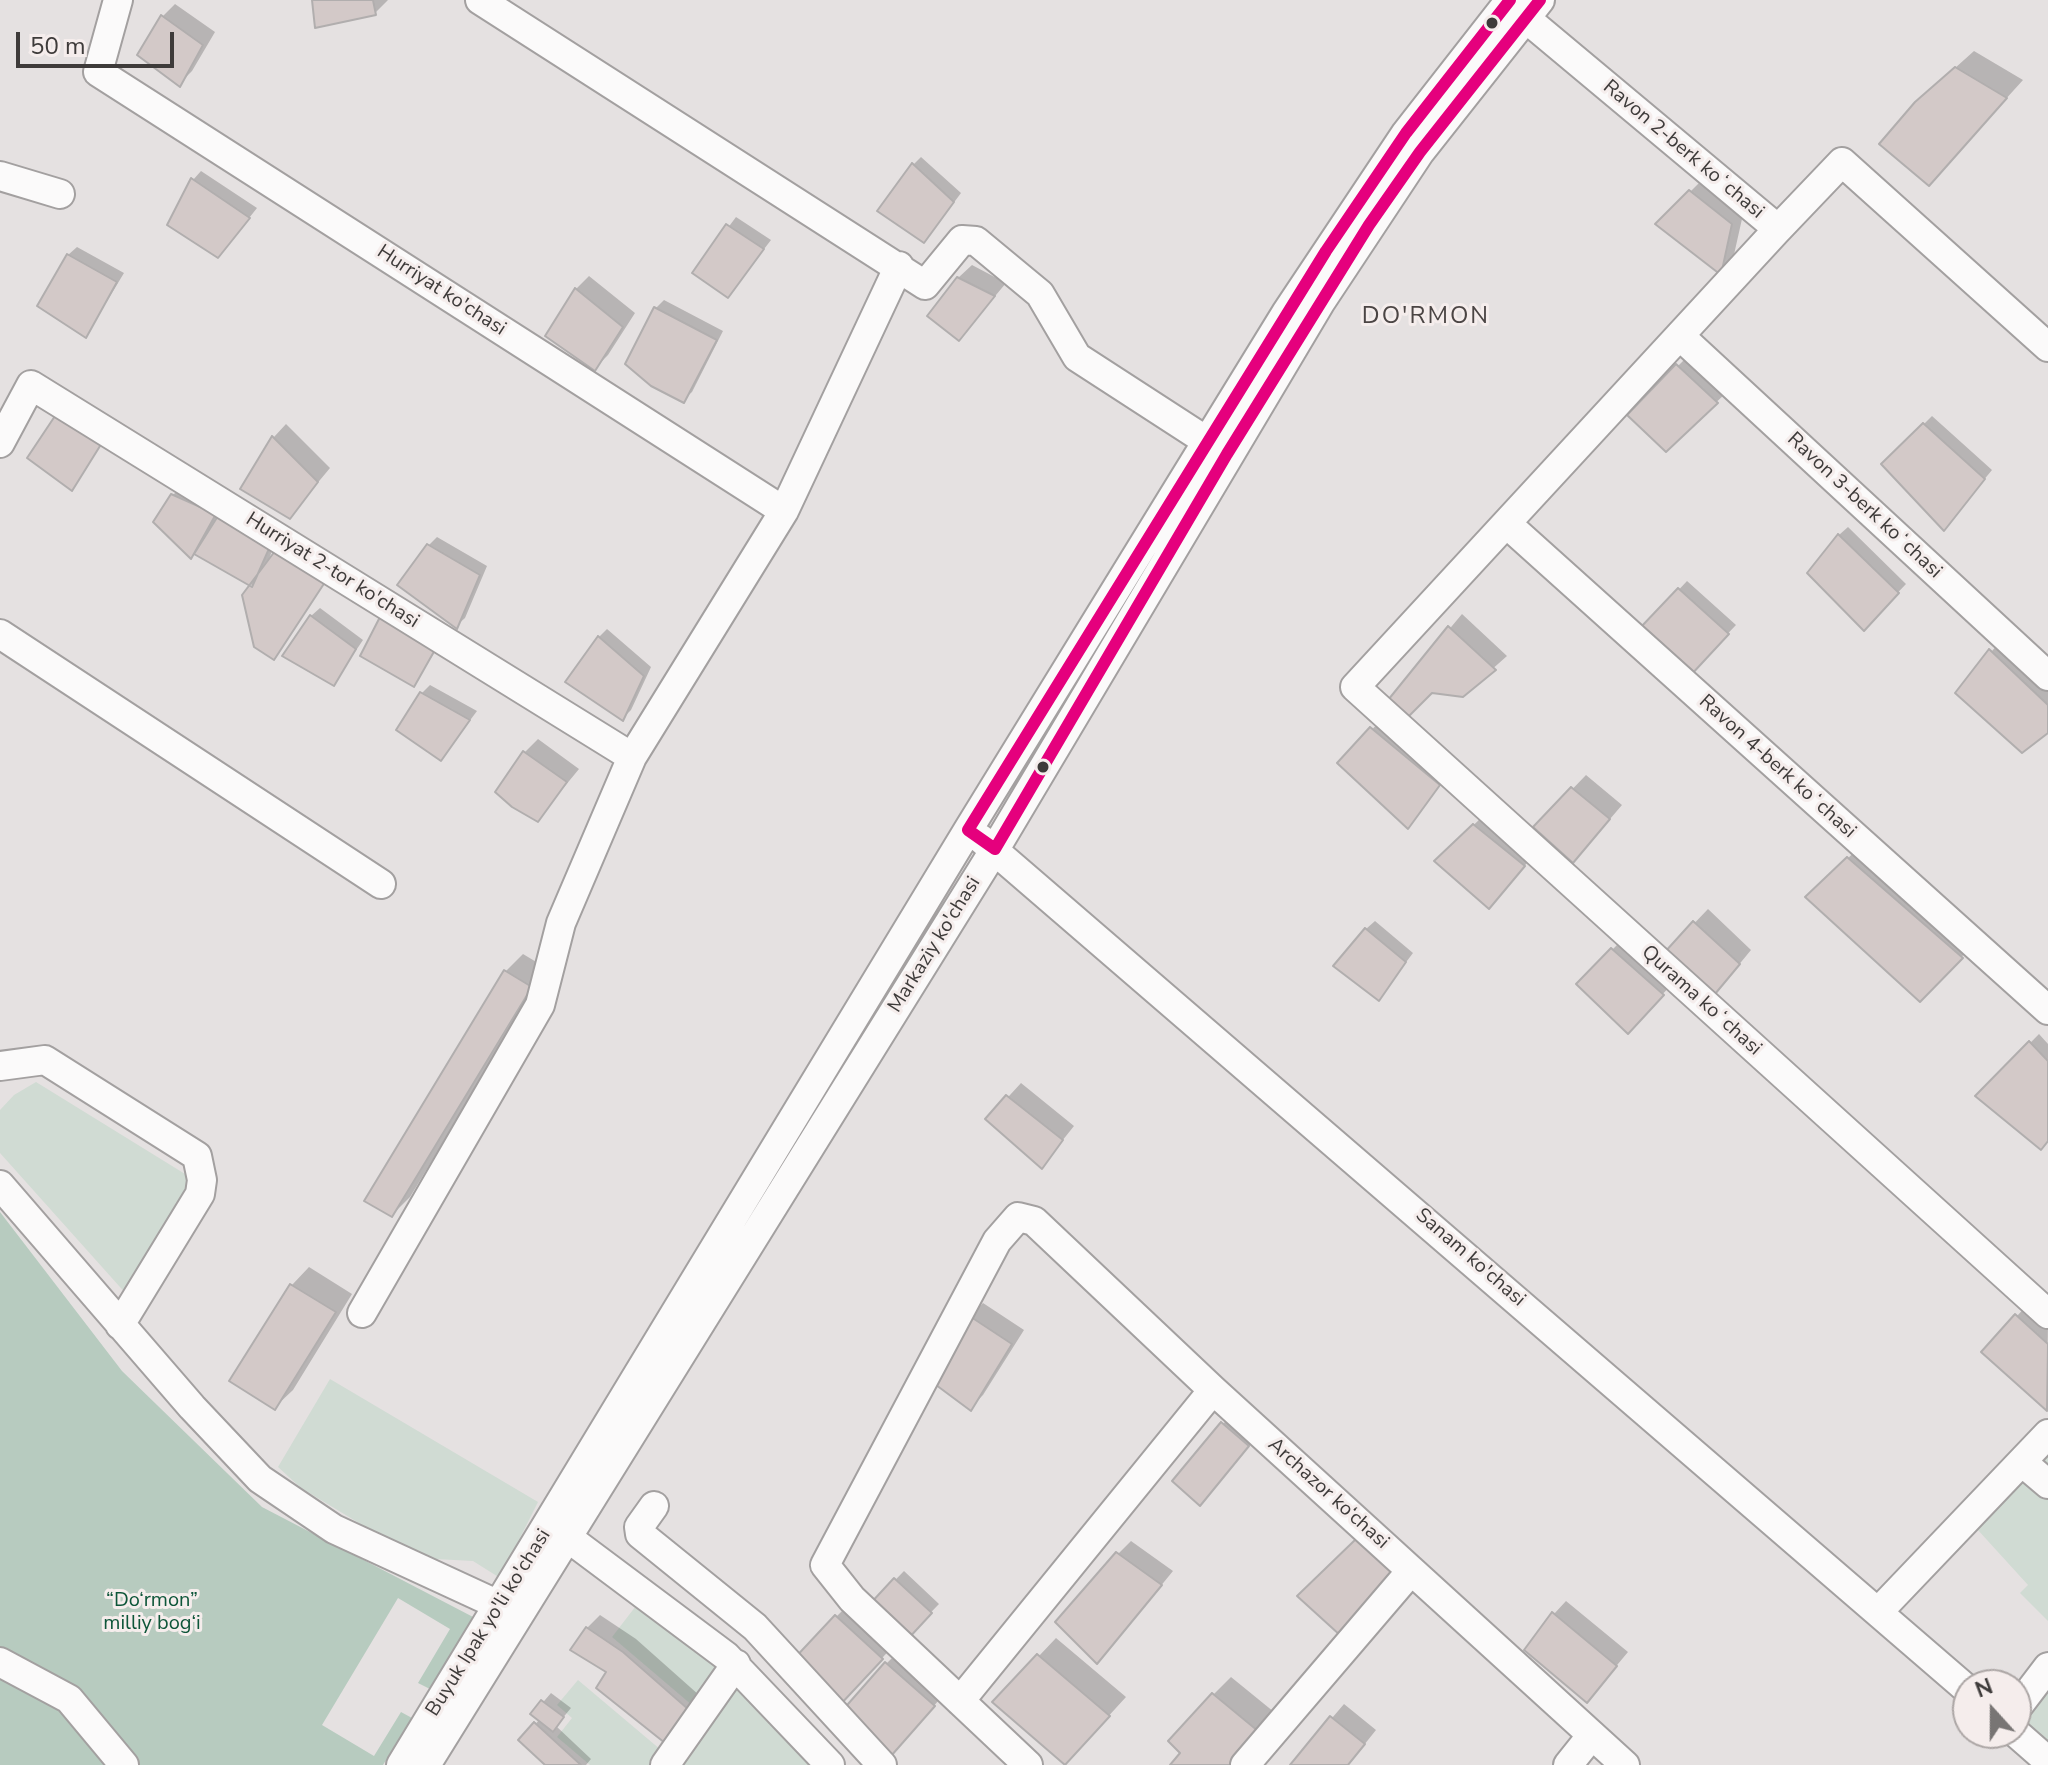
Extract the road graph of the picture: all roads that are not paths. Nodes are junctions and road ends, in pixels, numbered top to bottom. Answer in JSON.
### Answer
{"nodes":[{"id":1,"x":118,"y":0,"type":"edge"},
{"id":2,"x":480,"y":0,"type":"edge"},
{"id":3,"x":1521,"y":5,"type":"edge"},
{"id":4,"x":0,"y":176,"type":"edge"},
{"id":5,"x":60,"y":194,"type":"dead end"},
{"id":6,"x":1778,"y":229,"type":"junction"},
{"id":7,"x":899,"y":266,"type":"junction"},
{"id":8,"x":1681,"y":337,"type":"junction"},
{"id":9,"x":2048,"y":347,"type":"edge"},
{"id":10,"x":0,"y":443,"type":"edge"},
{"id":11,"x":1217,"y":448,"type":"junction"},
{"id":12,"x":784,"y":511,"type":"junction"},
{"id":13,"x":1507,"y":524,"type":"junction"},
{"id":14,"x":0,"y":634,"type":"edge"},
{"id":15,"x":2048,"y":676,"type":"edge"},
{"id":16,"x":632,"y":757,"type":"junction"},
{"id":17,"x":968,"y":830,"type":"junction"},
{"id":18,"x":995,"y":849,"type":"junction"},
{"id":19,"x":381,"y":884,"type":"dead end"},
{"id":20,"x":2048,"y":1010,"type":"edge"},
{"id":21,"x":841,"y":1041,"type":"junction"},
{"id":22,"x":865,"y":1058,"type":"junction"},
{"id":23,"x":0,"y":1066,"type":"edge"},
{"id":24,"x":0,"y":1185,"type":"edge"},
{"id":25,"x":362,"y":1313,"type":"dead end"},
{"id":26,"x":2048,"y":1314,"type":"edge"},
{"id":27,"x":120,"y":1325,"type":"junction"},
{"id":28,"x":1213,"y":1390,"type":"junction"},
{"id":29,"x":2048,"y":1434,"type":"edge"},
{"id":30,"x":2022,"y":1462,"type":"junction"},
{"id":31,"x":2048,"y":1484,"type":"edge"},
{"id":32,"x":585,"y":1487,"type":"junction"},
{"id":33,"x":654,"y":1506,"type":"dead end"},
{"id":34,"x":567,"y":1537,"type":"junction"},
{"id":35,"x":1411,"y":1571,"type":"junction"},
{"id":36,"x":510,"y":1610,"type":"junction"},
{"id":37,"x":1879,"y":1611,"type":"junction"},
{"id":38,"x":0,"y":1662,"type":"edge"},
{"id":39,"x":736,"y":1664,"type":"junction"},
{"id":40,"x":2048,"y":1667,"type":"edge"},
{"id":41,"x":1952,"y":1676,"type":"edge"},
{"id":42,"x":2032,"y":1688,"type":"edge"},
{"id":43,"x":960,"y":1701,"type":"junction"},
{"id":44,"x":1592,"y":1735,"type":"junction"},
{"id":45,"x":2032,"y":1747,"type":"edge"},
{"id":46,"x":2048,"y":1761,"type":"edge"},
{"id":47,"x":124,"y":1765,"type":"edge"},
{"id":48,"x":401,"y":1765,"type":"edge"},
{"id":49,"x":426,"y":1765,"type":"edge"},
{"id":50,"x":665,"y":1765,"type":"edge"},
{"id":51,"x":830,"y":1765,"type":"edge"},
{"id":52,"x":882,"y":1765,"type":"edge"},
{"id":53,"x":1028,"y":1765,"type":"edge"},
{"id":54,"x":1245,"y":1765,"type":"edge"},
{"id":55,"x":1568,"y":1765,"type":"edge"},
{"id":56,"x":1625,"y":1765,"type":"edge"}],
"edges":[{"from":1,"to":12,"type":"street","name":"Hurriyat ko'chasi"},
{"from":2,"to":7,"type":"street"},
{"from":3,"to":6,"type":"street","name":"Ravon 2-berk koʻchasi"},
{"from":3,"to":11,"type":"street","name":"Markaziy ko'chasi"},
{"from":4,"to":5,"type":"street"},
{"from":6,"to":8,"type":"street"},
{"from":6,"to":9,"type":"street","name":"Ravon 2-berk koʻchasi"},
{"from":7,"to":11,"type":"street"},
{"from":7,"to":12,"type":"street"},
{"from":8,"to":13,"type":"street"},
{"from":8,"to":15,"type":"street","name":"Ravon 3-berk koʻchasi"},
{"from":10,"to":16,"type":"street","name":"Hurriyat 2-tor ko'chasi"},
{"from":11,"to":17,"type":"street","name":"Markaziy ko'chasi"},
{"from":11,"to":18,"type":"street","name":"Markaziy ko'chasi"},
{"from":12,"to":16,"type":"street"},
{"from":13,"to":20,"type":"street","name":"Ravon 4-berk koʻchasi"},
{"from":13,"to":26,"type":"street","name":"Qurama koʻchasi"},
{"from":14,"to":19,"type":"street"},
{"from":16,"to":25,"type":"street"},
{"from":17,"to":18,"type":"street","name":"Sanam ko'chasi"},
{"from":17,"to":21,"type":"street","name":"Markaziy ko'chasi"},
{"from":18,"to":22,"type":"street","name":"Markaziy ko'chasi"},
{"from":18,"to":37,"type":"street","name":"Sanam ko'chasi"},
{"from":21,"to":22,"type":"street"},
{"from":21,"to":32,"type":"street","name":"Markaziy ko'chasi"},
{"from":22,"to":32,"type":"street","name":"Markaziy ko'chasi"},
{"from":23,"to":27,"type":"street"},
{"from":24,"to":27,"type":"street"},
{"from":27,"to":36,"type":"street"},
{"from":28,"to":35,"type":"street","name":"Archazor ko‘chasi"},
{"from":28,"to":43,"type":"street"},
{"from":28,"to":43,"type":"street","name":"Archazor ko‘chasi"},
{"from":29,"to":30,"type":"street"},
{"from":30,"to":31,"type":"street"},
{"from":30,"to":37,"type":"street"},
{"from":32,"to":34,"type":"street","name":"Buyuk Ipak yo'li ko'chasi"},
{"from":32,"to":36,"type":"street","name":"Buyuk Ipak yo'li ko'chasi"},
{"from":33,"to":52,"type":"street"},
{"from":34,"to":36,"type":"street","name":"Buyuk Ipak yo'li ko'chasi"},
{"from":34,"to":39,"type":"street"},
{"from":35,"to":44,"type":"street","name":"Archazor ko‘chasi"},
{"from":35,"to":54,"type":"street"},
{"from":36,"to":48,"type":"street","name":"Buyuk Ipak yo'li ko'chasi"},
{"from":36,"to":49,"type":"street","name":"Buyuk Ipak yo'li ko'chasi"},
{"from":37,"to":41,"type":"street","name":"Sanam ko'chasi"},
{"from":38,"to":47,"type":"street"},
{"from":39,"to":50,"type":"street"},
{"from":39,"to":51,"type":"street"},
{"from":40,"to":42,"type":"street"},
{"from":43,"to":53,"type":"street"},
{"from":44,"to":55,"type":"street"},
{"from":44,"to":56,"type":"street","name":"Archazor ko‘chasi"},
{"from":45,"to":46,"type":"street"}]}
